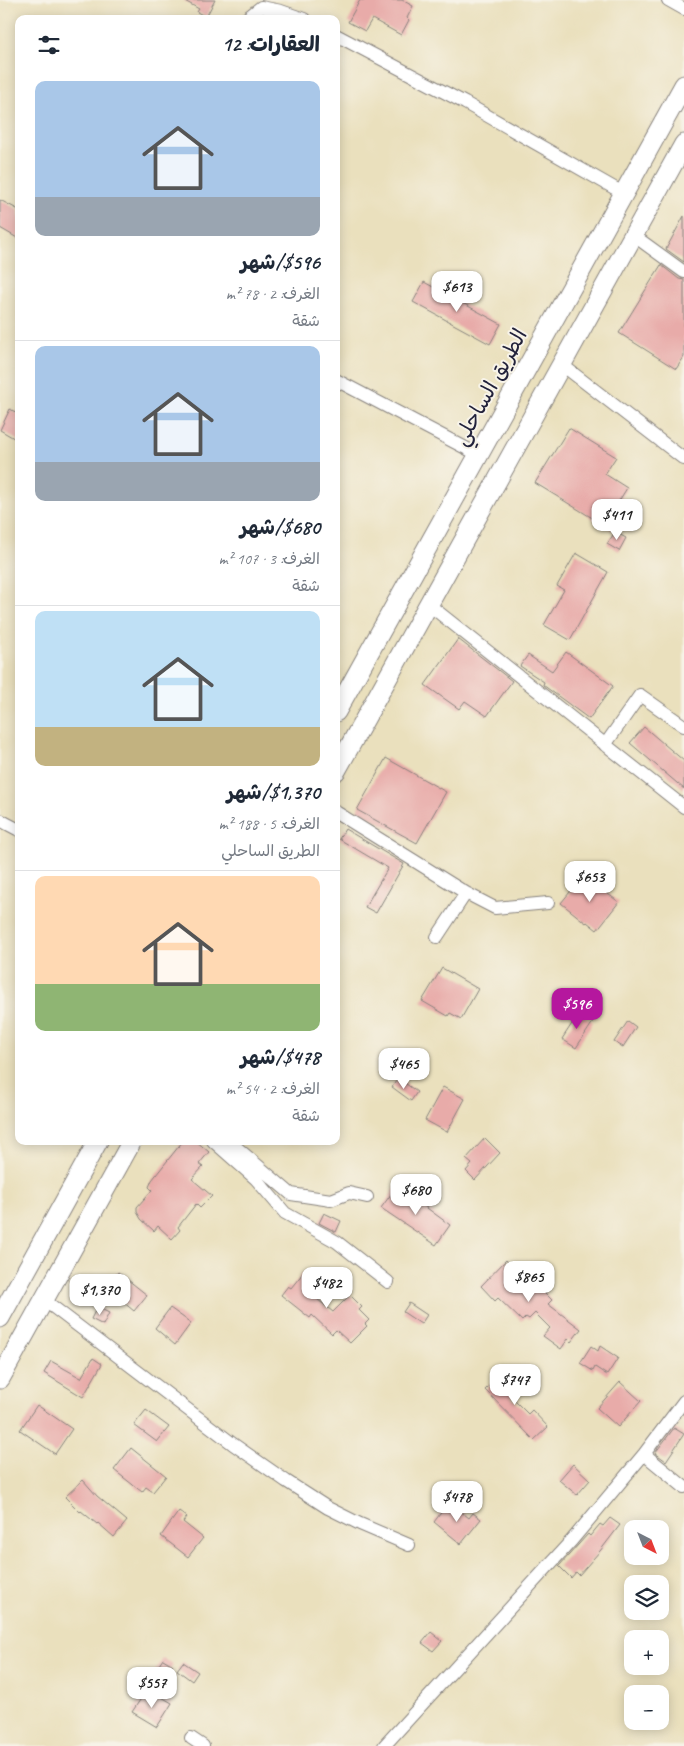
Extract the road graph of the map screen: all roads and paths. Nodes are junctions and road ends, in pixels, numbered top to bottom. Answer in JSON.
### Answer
{"nodes":[{"id":1,"x":668,"y":0,"type":"edge"},
{"id":2,"x":684,"y":9,"type":"edge"},
{"id":3,"x":251,"y":15,"type":"edge"},
{"id":4,"x":293,"y":15,"type":"edge"},
{"id":5,"x":340,"y":37,"type":"edge"},
{"id":6,"x":684,"y":84,"type":"edge"},
{"id":7,"x":684,"y":144,"type":"edge"},
{"id":8,"x":623,"y":193,"type":"junction"},
{"id":9,"x":633,"y":235,"type":"junction"},
{"id":10,"x":684,"y":272,"type":"edge"},
{"id":11,"x":561,"y":364,"type":"junction"},
{"id":12,"x":340,"y":382,"type":"edge"},
{"id":13,"x":478,"y":455,"type":"junction"},
{"id":14,"x":684,"y":459,"type":"edge"},
{"id":15,"x":428,"y":604,"type":"junction"},
{"id":16,"x":340,"y":705,"type":"edge"},
{"id":17,"x":684,"y":726,"type":"edge"},
{"id":18,"x":605,"y":744,"type":"junction"},
{"id":19,"x":340,"y":764,"type":"edge"},
{"id":20,"x":684,"y":808,"type":"edge"},
{"id":21,"x":340,"y":814,"type":"edge"},
{"id":22,"x":0,"y":820,"type":"edge"},
{"id":23,"x":15,"y":828,"type":"edge"},
{"id":24,"x":466,"y":893,"type":"junction"},
{"id":25,"x":548,"y":903,"type":"dead end"},
{"id":26,"x":437,"y":937,"type":"dead end"},
{"id":27,"x":96,"y":1145,"type":"edge"},
{"id":28,"x":130,"y":1145,"type":"edge"},
{"id":29,"x":218,"y":1145,"type":"edge"},
{"id":30,"x":234,"y":1145,"type":"edge"},
{"id":31,"x":367,"y":1197,"type":"dead end"},
{"id":32,"x":388,"y":1282,"type":"dead end"},
{"id":33,"x":44,"y":1300,"type":"junction"},
{"id":34,"x":0,"y":1318,"type":"edge"},
{"id":35,"x":0,"y":1379,"type":"edge"},
{"id":36,"x":684,"y":1401,"type":"edge"},
{"id":37,"x":644,"y":1454,"type":"junction"},
{"id":38,"x":684,"y":1487,"type":"edge"},
{"id":39,"x":409,"y":1545,"type":"dead end"},
{"id":40,"x":191,"y":1738,"type":"dead end"},
{"id":41,"x":202,"y":1746,"type":"edge"},
{"id":42,"x":384,"y":1746,"type":"edge"}],
"edges":[{"from":1,"to":2,"type":"street"},
{"from":3,"to":4,"type":"street"},
{"from":5,"to":8,"type":"street"},
{"from":6,"to":8,"type":"highway","name":"الطريق الساحلي"},
{"from":7,"to":9,"type":"highway"},
{"from":8,"to":13,"type":"highway","name":"الطريق الساحلي"},
{"from":9,"to":10,"type":"street"},
{"from":9,"to":11,"type":"highway"},
{"from":11,"to":14,"type":"street"},
{"from":11,"to":15,"type":"highway"},
{"from":12,"to":13,"type":"street"},
{"from":13,"to":16,"type":"highway","name":"الطريق الساحلي"},
{"from":15,"to":18,"type":"street"},
{"from":15,"to":19,"type":"highway"},
{"from":17,"to":18,"type":"street"},
{"from":18,"to":20,"type":"street"},
{"from":21,"to":24,"type":"street"},
{"from":22,"to":23,"type":"street"},
{"from":24,"to":25,"type":"street"},
{"from":24,"to":26,"type":"street"},
{"from":27,"to":34,"type":"highway"},
{"from":28,"to":33,"type":"highway"},
{"from":29,"to":32,"type":"street"},
{"from":30,"to":31,"type":"street"},
{"from":33,"to":35,"type":"highway"},
{"from":33,"to":39,"type":"street"},
{"from":36,"to":37,"type":"street"},
{"from":37,"to":38,"type":"street"},
{"from":37,"to":42,"type":"street"},
{"from":40,"to":41,"type":"street"}]}
